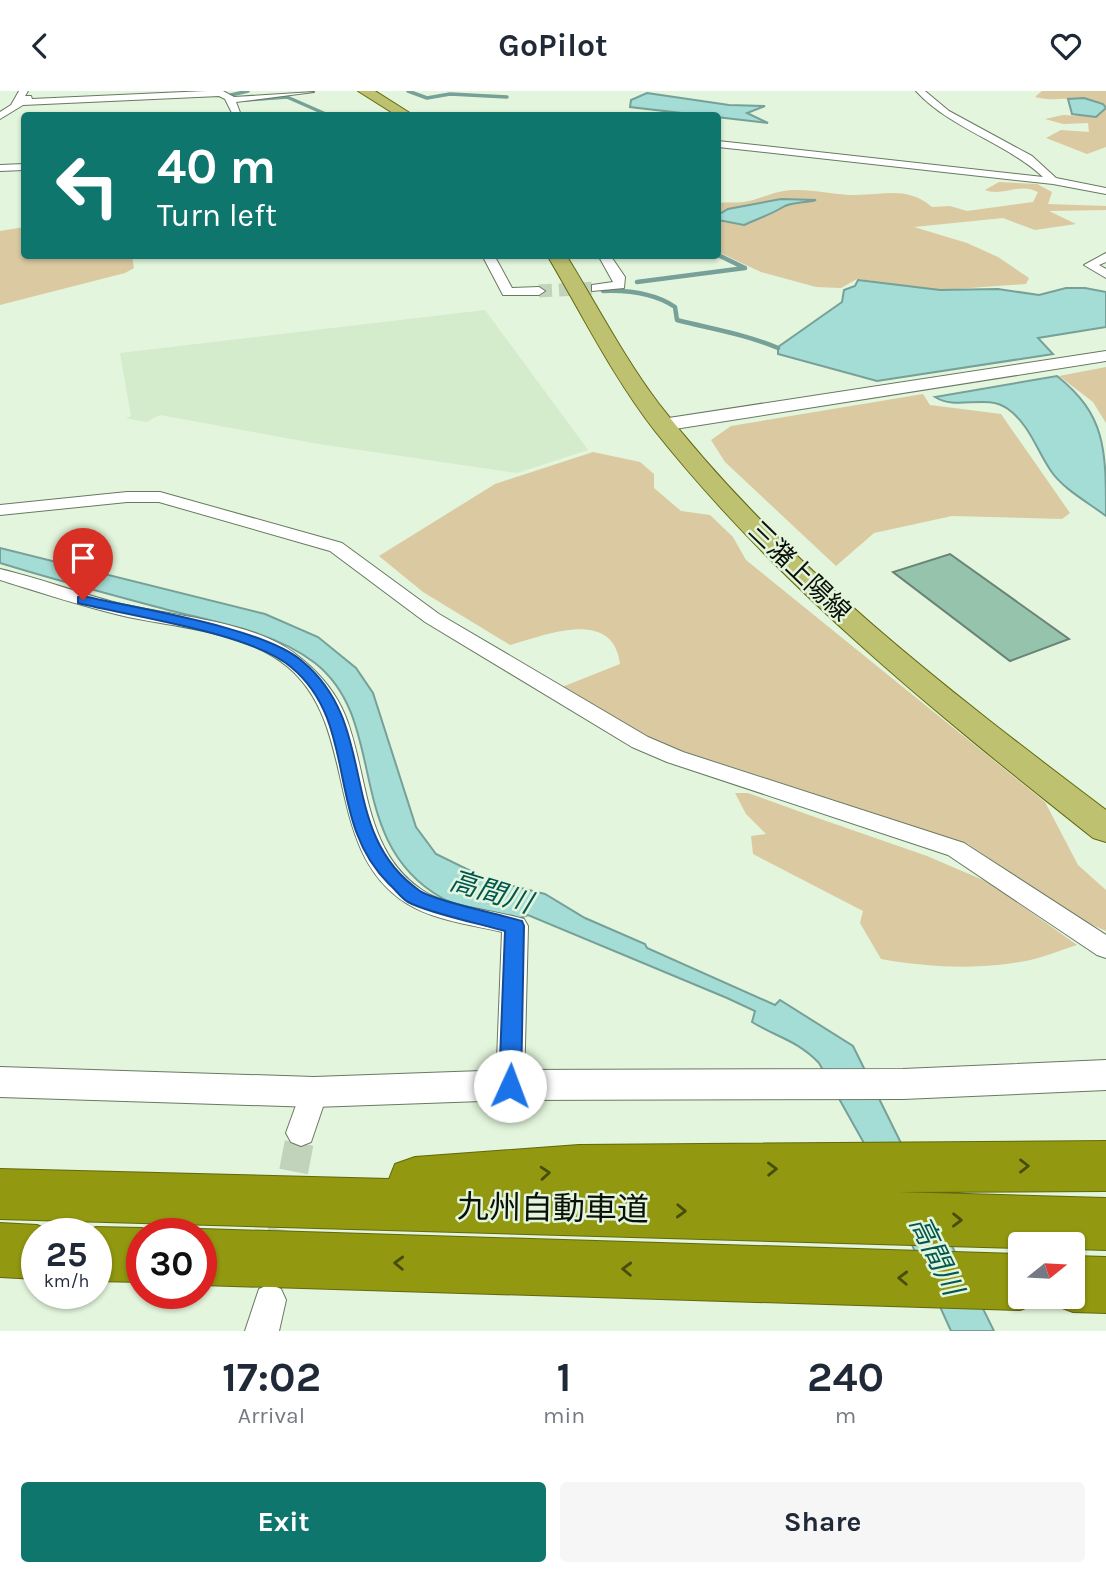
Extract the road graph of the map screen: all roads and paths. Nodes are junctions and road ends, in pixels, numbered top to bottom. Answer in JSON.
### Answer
{"nodes":[{"id":1,"x":24,"y":91,"type":"edge"},
{"id":2,"x":34,"y":91,"type":"edge"},
{"id":3,"x":365,"y":91,"type":"edge"},
{"id":4,"x":920,"y":91,"type":"edge"},
{"id":5,"x":310,"y":92,"type":"edge"},
{"id":6,"x":232,"y":101,"type":"junction"},
{"id":7,"x":22,"y":103,"type":"junction"},
{"id":8,"x":236,"y":112,"type":"edge"},
{"id":9,"x":401,"y":112,"type":"edge"},
{"id":10,"x":0,"y":116,"type":"edge"},
{"id":11,"x":721,"y":144,"type":"edge"},
{"id":12,"x":21,"y":167,"type":"edge"},
{"id":13,"x":0,"y":168,"type":"edge"},
{"id":14,"x":1053,"y":181,"type":"junction"},
{"id":15,"x":1106,"y":191,"type":"edge"},
{"id":16,"x":1106,"y":257,"type":"edge"},
{"id":17,"x":490,"y":259,"type":"edge"},
{"id":18,"x":558,"y":259,"type":"edge"},
{"id":19,"x":607,"y":259,"type":"edge"},
{"id":20,"x":1106,"y":274,"type":"edge"},
{"id":21,"x":597,"y":288,"type":"tunnel mouth"},
{"id":22,"x":539,"y":291,"type":"tunnel mouth"},
{"id":23,"x":1106,"y":356,"type":"edge"},
{"id":24,"x":662,"y":425,"type":"junction"},
{"id":25,"x":0,"y":510,"type":"edge"},
{"id":26,"x":0,"y":574,"type":"edge"},
{"id":27,"x":1106,"y":829,"type":"edge"},
{"id":28,"x":1106,"y":947,"type":"edge"},
{"id":29,"x":1106,"y":1075,"type":"edge"},
{"id":30,"x":0,"y":1082,"type":"edge"},
{"id":31,"x":510,"y":1086,"type":"junction"},
{"id":32,"x":314,"y":1092,"type":"junction"},
{"id":33,"x":301,"y":1133,"type":"tunnel mouth"},
{"id":34,"x":1106,"y":1166,"type":"edge"},
{"id":35,"x":23,"y":1195,"type":"edge"},
{"id":36,"x":1106,"y":1224,"type":"edge"},
{"id":37,"x":0,"y":1250,"type":"edge"},
{"id":38,"x":21,"y":1251,"type":"edge"},
{"id":39,"x":217,"y":1257,"type":"edge"},
{"id":40,"x":1008,"y":1282,"type":"edge"},
{"id":41,"x":1085,"y":1284,"type":"edge"},
{"id":42,"x":1106,"y":1285,"type":"edge"},
{"id":43,"x":270,"y":1300,"type":"dead end"},
{"id":44,"x":262,"y":1331,"type":"edge"}],
"edges":[{"from":1,"to":7,"type":"street"},
{"from":2,"to":7,"type":"street"},
{"from":3,"to":9,"type":"main road"},
{"from":4,"to":14,"type":"street"},
{"from":5,"to":6,"type":"street"},
{"from":6,"to":7,"type":"street"},
{"from":6,"to":8,"type":"street"},
{"from":7,"to":10,"type":"street"},
{"from":11,"to":14,"type":"street"},
{"from":12,"to":13,"type":"street"},
{"from":14,"to":15,"type":"street"},
{"from":16,"to":20,"type":"street"},
{"from":17,"to":22,"type":"street"},
{"from":18,"to":24,"type":"main road","name":"三潴上陽線"},
{"from":19,"to":21,"type":"street"},
{"from":23,"to":24,"type":"street"},
{"from":24,"to":27,"type":"main road","name":"三潴上陽線"},
{"from":25,"to":28,"type":"street"},
{"from":26,"to":31,"type":"street"},
{"from":29,"to":31,"type":"street"},
{"from":30,"to":32,"type":"street"},
{"from":31,"to":32,"type":"street"},
{"from":32,"to":33,"type":"street"},
{"from":35,"to":34,"type":"highway","one_way":true},
{"from":35,"to":36,"type":"highway","name":"九州自動車道","one_way":true},
{"from":37,"to":38,"type":"highway"},
{"from":40,"to":39,"type":"highway","name":"九州自動車道","one_way":true},
{"from":41,"to":42,"type":"highway"},
{"from":43,"to":44,"type":"street"}]}
